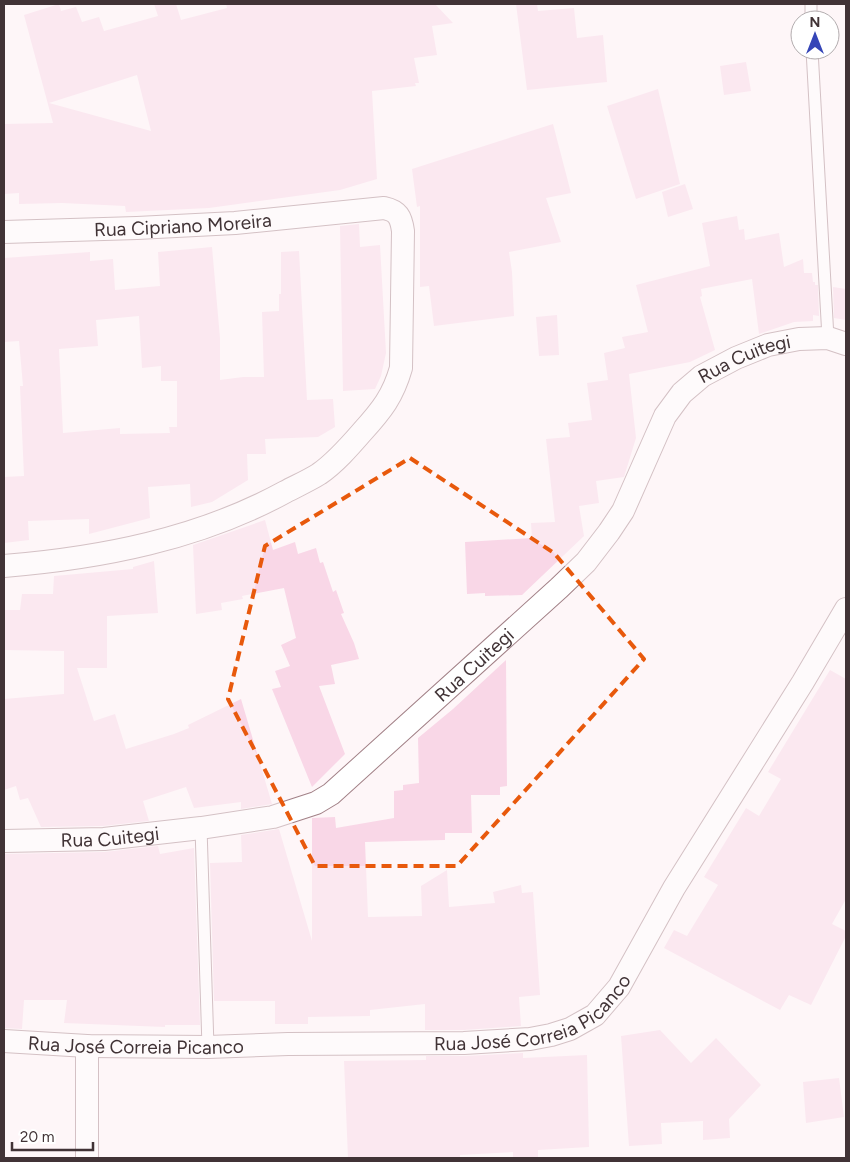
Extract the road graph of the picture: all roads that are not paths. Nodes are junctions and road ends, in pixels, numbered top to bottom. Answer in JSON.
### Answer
{"nodes":[{"id":1,"x":813,"y":60,"type":"edge"},
{"id":2,"x":4,"y":232,"type":"edge"},
{"id":3,"x":837,"y":341,"type":"edge"},
{"id":4,"x":4,"y":566,"type":"edge"},
{"id":5,"x":846,"y":609,"type":"edge"},
{"id":6,"x":201,"y":828,"type":"junction"},
{"id":7,"x":4,"y":841,"type":"edge"},
{"id":8,"x":4,"y":1041,"type":"edge"},
{"id":9,"x":87,"y":1046,"type":"junction"},
{"id":10,"x":208,"y":1047,"type":"junction"},
{"id":11,"x":87,"y":1158,"type":"edge"}],
"edges":[{"from":1,"to":3,"type":"lane"},
{"from":2,"to":4,"type":"street","name":"Rua Cipriano Moreira"},
{"from":3,"to":6,"type":"street","name":"Rua Cuitegi"},
{"from":5,"to":10,"type":"street","name":"Rua José Correia Picanco"},
{"from":6,"to":7,"type":"street","name":"Rua Cuitegi"},
{"from":6,"to":10,"type":"lane"},
{"from":8,"to":9,"type":"street","name":"Rua José Correia Picanco"},
{"from":9,"to":10,"type":"street","name":"Rua José Correia Picanco"},
{"from":9,"to":11,"type":"street"}]}
